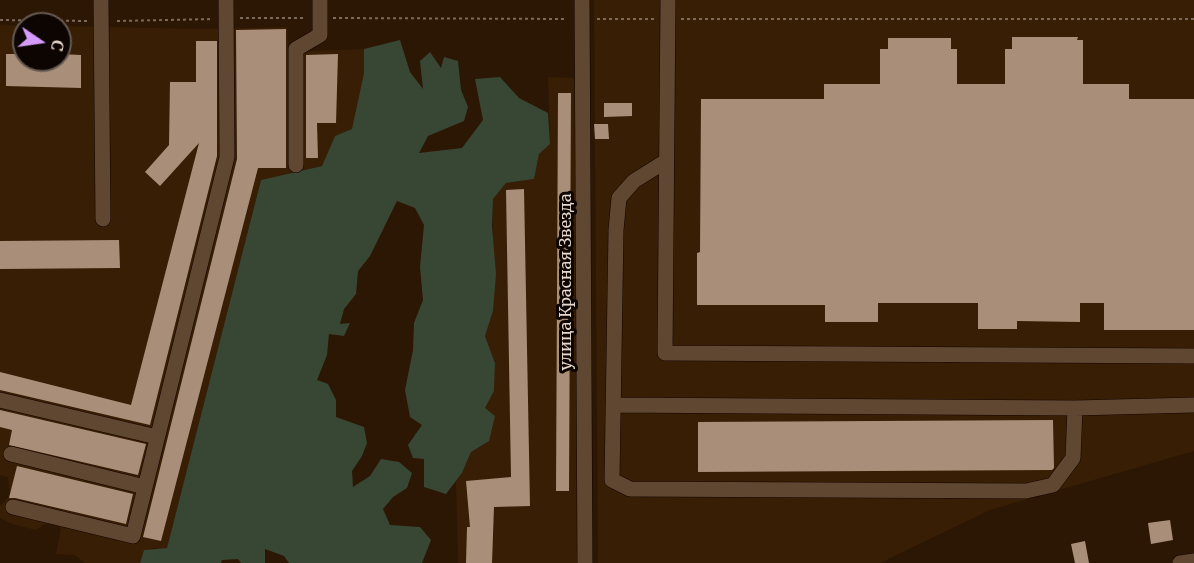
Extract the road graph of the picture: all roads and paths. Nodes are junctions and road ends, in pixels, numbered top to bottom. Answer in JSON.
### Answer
{"nodes":[{"id":1,"x":101,"y":0,"type":"edge"},
{"id":2,"x":226,"y":0,"type":"edge"},
{"id":3,"x":320,"y":0,"type":"edge"},
{"id":4,"x":582,"y":0,"type":"edge"},
{"id":5,"x":668,"y":0,"type":"edge"},
{"id":6,"x":666,"y":161,"type":"junction"},
{"id":7,"x":296,"y":165,"type":"dead end"},
{"id":8,"x":103,"y":219,"type":"dead end"},
{"id":9,"x":1194,"y":356,"type":"edge"},
{"id":10,"x":0,"y":400,"type":"edge"},
{"id":11,"x":613,"y":405,"type":"junction"},
{"id":12,"x":1194,"y":405,"type":"edge"},
{"id":13,"x":1075,"y":408,"type":"junction"},
{"id":14,"x":157,"y":437,"type":"junction"},
{"id":15,"x":11,"y":454,"type":"dead end"},
{"id":16,"x":145,"y":487,"type":"junction"},
{"id":17,"x":13,"y":507,"type":"dead end"},
{"id":18,"x":1194,"y":561,"type":"edge"},
{"id":19,"x":585,"y":563,"type":"edge"},
{"id":20,"x":1180,"y":563,"type":"edge"}],
"edges":[{"from":1,"to":8,"type":"street"},
{"from":2,"to":14,"type":"street"},
{"from":3,"to":7,"type":"street"},
{"from":4,"to":19,"type":"street","name":"улица Красная Звезда"},
{"from":5,"to":6,"type":"street"},
{"from":6,"to":9,"type":"street"},
{"from":6,"to":11,"type":"street"},
{"from":10,"to":14,"type":"street"},
{"from":11,"to":13,"type":"street"},
{"from":11,"to":13,"type":"street"},
{"from":12,"to":13,"type":"street"},
{"from":14,"to":16,"type":"street"},
{"from":15,"to":16,"type":"street"},
{"from":16,"to":17,"type":"street"},
{"from":18,"to":20,"type":"street"}]}
